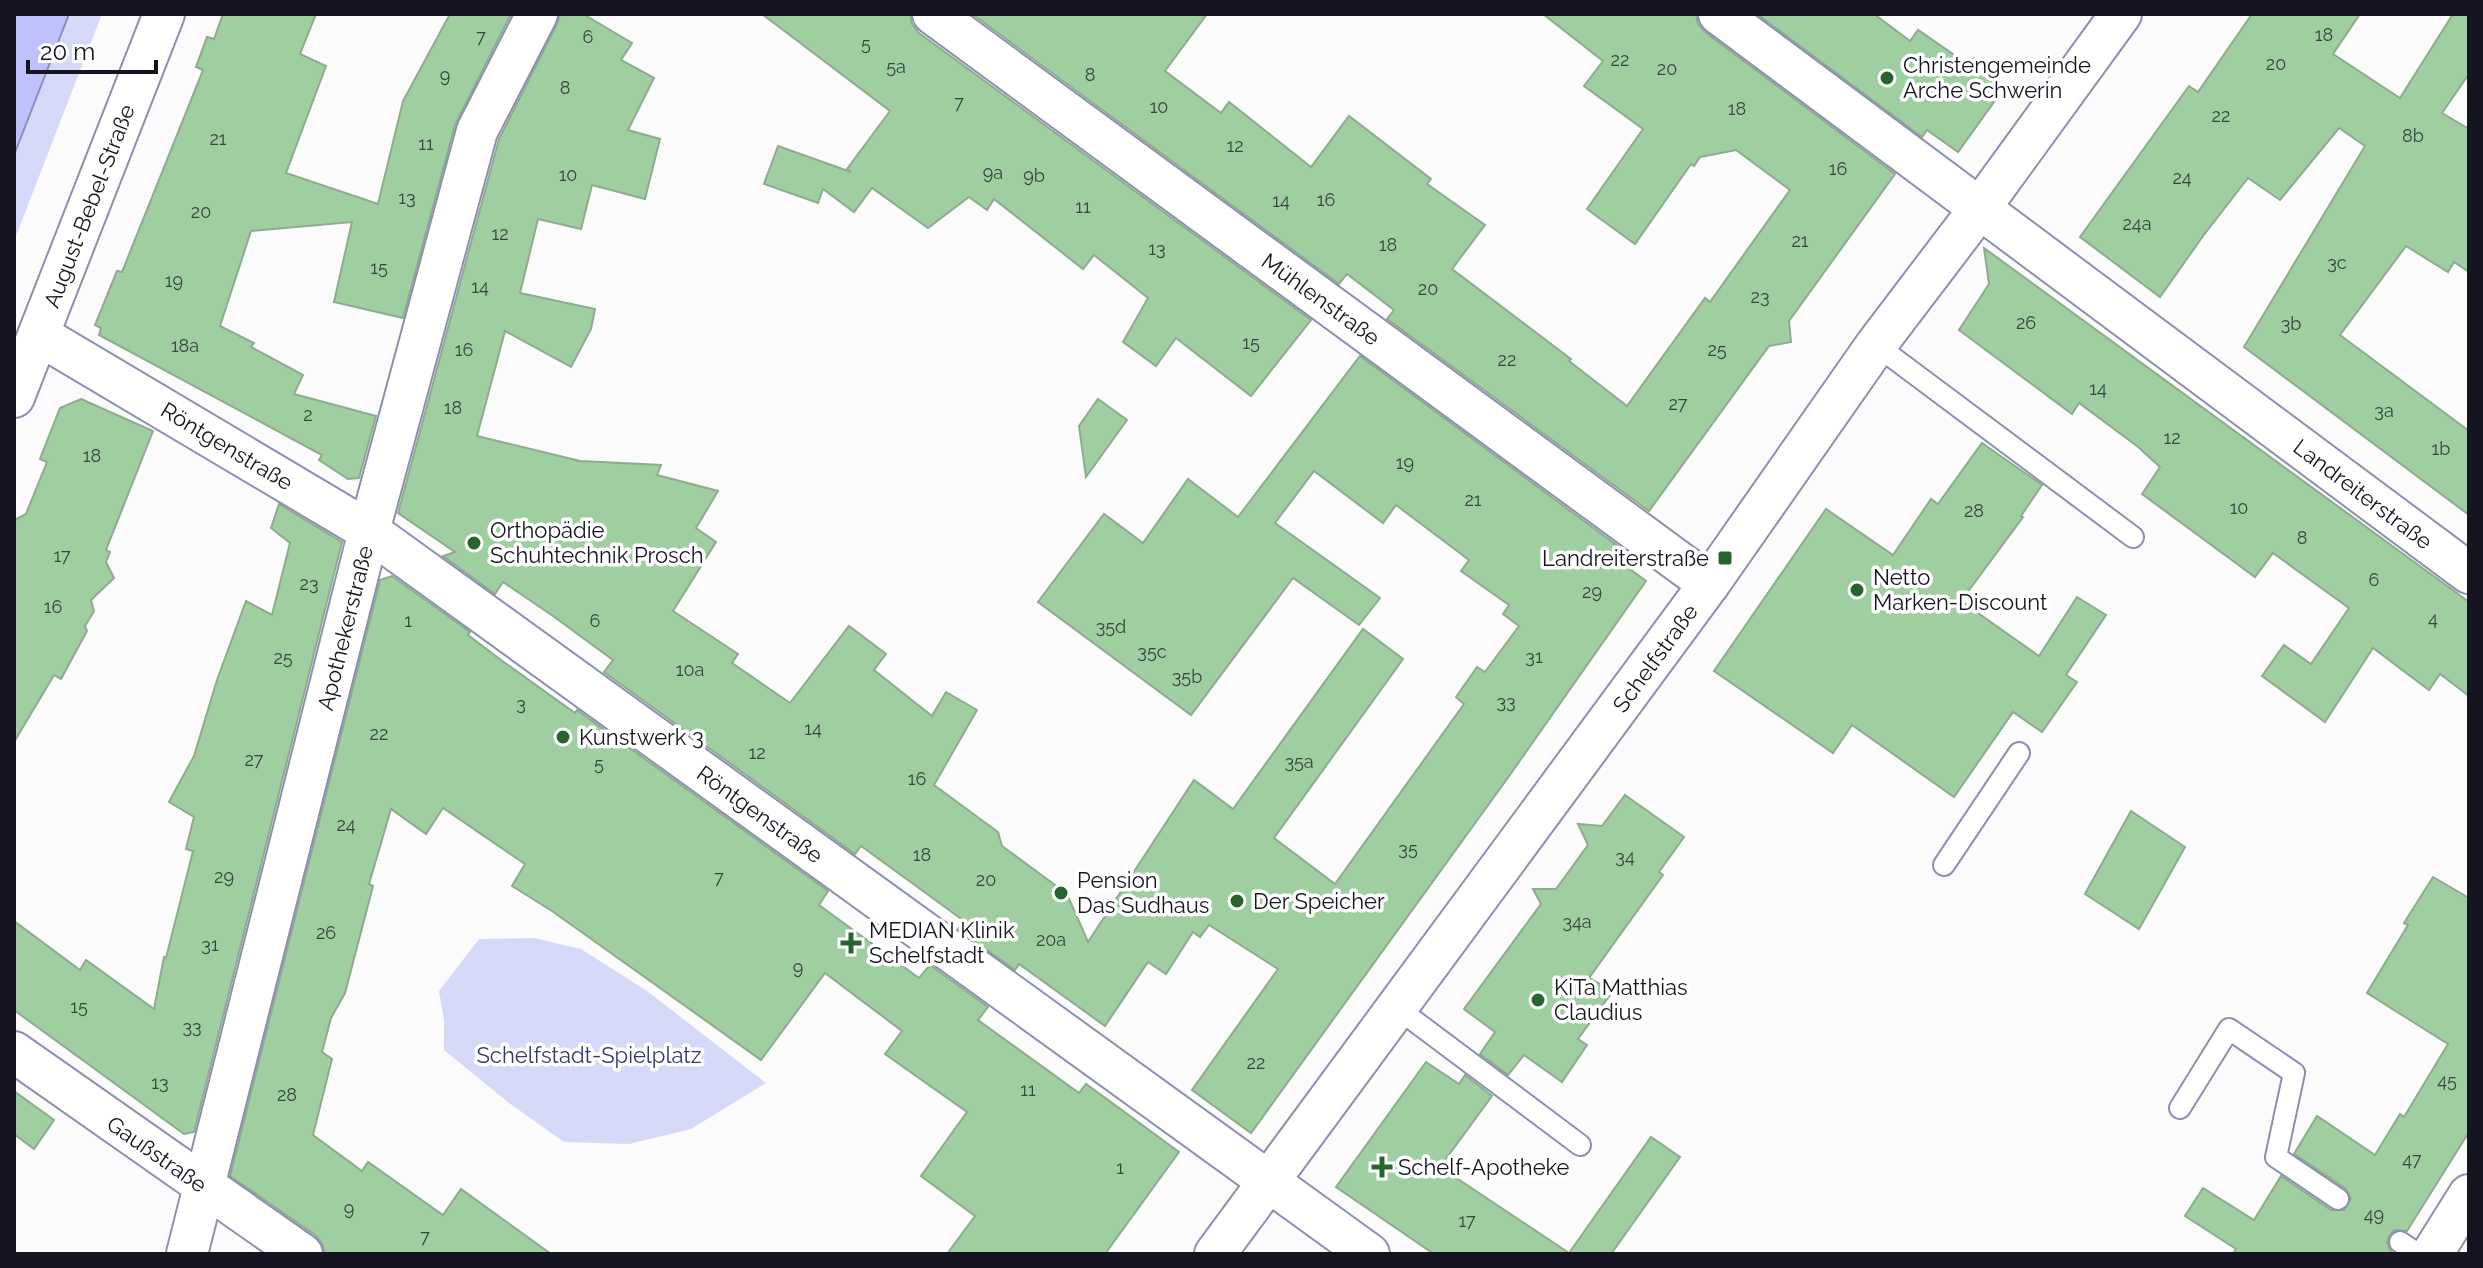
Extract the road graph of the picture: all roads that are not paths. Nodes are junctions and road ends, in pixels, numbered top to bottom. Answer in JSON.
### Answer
{"nodes":[{"id":1,"x":164,"y":14,"type":"edge"},
{"id":2,"x":537,"y":14,"type":"edge"},
{"id":3,"x":933,"y":14,"type":"edge"},
{"id":4,"x":1719,"y":14,"type":"edge"},
{"id":5,"x":2121,"y":14,"type":"edge"},
{"id":6,"x":1980,"y":208,"type":"junction"},
{"id":7,"x":39,"y":335,"type":"junction"},
{"id":8,"x":1876,"y":345,"type":"junction"},
{"id":9,"x":14,"y":397,"type":"edge"},
{"id":10,"x":369,"y":531,"type":"junction"},
{"id":11,"x":2133,"y":537,"type":"dead end"},
{"id":12,"x":2469,"y":573,"type":"edge"},
{"id":13,"x":1709,"y":584,"type":"junction"},
{"id":14,"x":2019,"y":753,"type":"dead end"},
{"id":15,"x":1944,"y":865,"type":"dead end"},
{"id":16,"x":1397,"y":1008,"type":"junction"},
{"id":17,"x":14,"y":1052,"type":"edge"},
{"id":18,"x":2180,"y":1108,"type":"dead end"},
{"id":19,"x":1580,"y":1145,"type":"dead end"},
{"id":20,"x":1268,"y":1181,"type":"junction"},
{"id":21,"x":205,"y":1188,"type":"junction"},
{"id":22,"x":2469,"y":1195,"type":"edge"},
{"id":23,"x":2338,"y":1199,"type":"dead end"},
{"id":24,"x":2416,"y":1248,"type":"edge"},
{"id":25,"x":187,"y":1254,"type":"edge"},
{"id":26,"x":302,"y":1254,"type":"edge"},
{"id":27,"x":1215,"y":1254,"type":"edge"},
{"id":28,"x":1369,"y":1254,"type":"edge"},
{"id":29,"x":2418,"y":1254,"type":"edge"}],
"edges":[{"from":1,"to":7,"type":"street","name":"August-Bebel-Straße"},
{"from":2,"to":10,"type":"street","name":"Apothekerstraße"},
{"from":3,"to":13,"type":"street","name":"Mühlenstraße"},
{"from":4,"to":6,"type":"street","name":"Landreiterstraße"},
{"from":5,"to":6,"type":"street","name":"Schelfstraße"},
{"from":6,"to":8,"type":"street","name":"Schelfstraße"},
{"from":6,"to":12,"type":"street","name":"Landreiterstraße"},
{"from":7,"to":9,"type":"street","name":"August-Bebel-Straße"},
{"from":7,"to":10,"type":"street","name":"Röntgenstraße"},
{"from":8,"to":11,"type":"lane"},
{"from":8,"to":13,"type":"street","name":"Schelfstraße"},
{"from":10,"to":20,"type":"street","name":"Röntgenstraße"},
{"from":10,"to":21,"type":"street","name":"Apothekerstraße"},
{"from":13,"to":16,"type":"street","name":"Schelfstraße"},
{"from":14,"to":15,"type":"lane"},
{"from":16,"to":19,"type":"lane"},
{"from":16,"to":20,"type":"street","name":"Schelfstraße"},
{"from":17,"to":21,"type":"street","name":"Gaußstraße"},
{"from":18,"to":23,"type":"lane"},
{"from":20,"to":27,"type":"street","name":"Schelfstraße"},
{"from":20,"to":28,"type":"street","name":"Röntgenstraße"},
{"from":21,"to":25,"type":"street","name":"Apothekerstraße"},
{"from":21,"to":26,"type":"street","name":"Gaußstraße"},
{"from":22,"to":24,"type":"street"},
{"from":24,"to":29,"type":"lane"}]}
